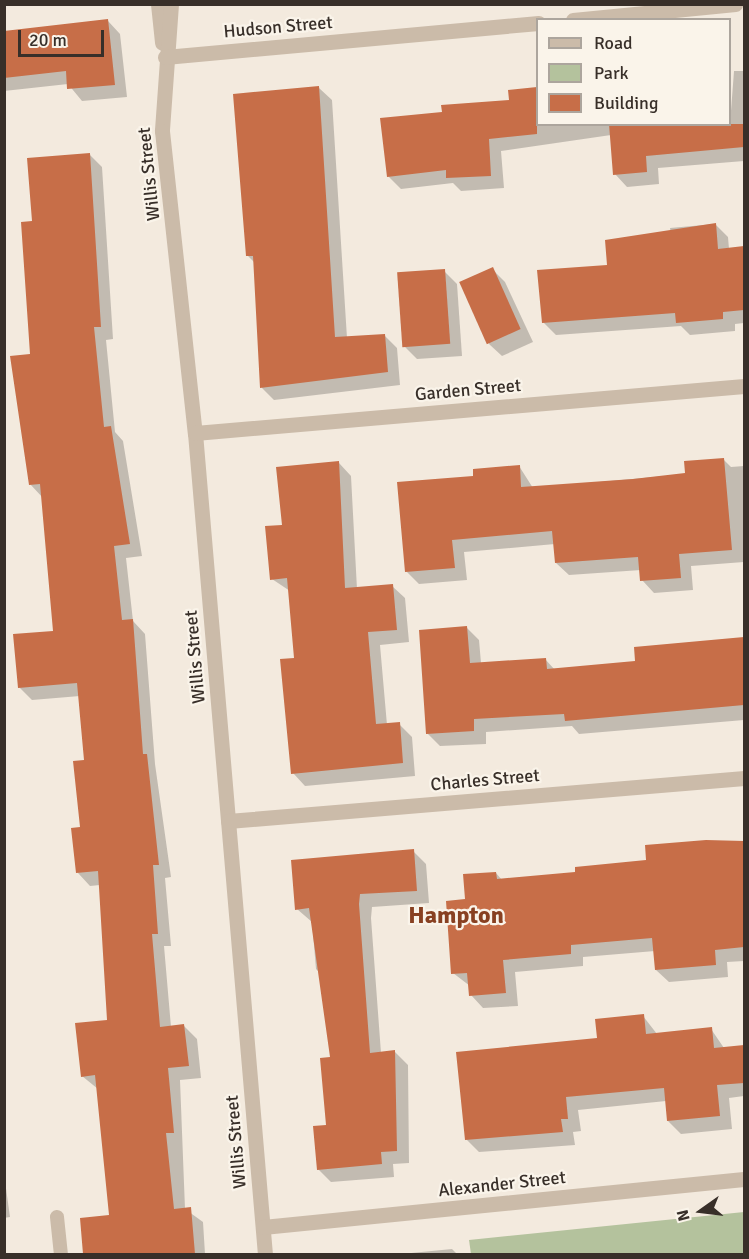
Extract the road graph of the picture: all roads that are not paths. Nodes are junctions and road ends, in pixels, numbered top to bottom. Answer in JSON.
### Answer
{"nodes":[{"id":1,"x":158,"y":4,"type":"edge"},
{"id":2,"x":171,"y":4,"type":"edge"},
{"id":3,"x":735,"y":4,"type":"edge"},
{"id":4,"x":593,"y":18,"type":"edge"},
{"id":5,"x":536,"y":23,"type":"edge"},
{"id":6,"x":165,"y":57,"type":"junction"},
{"id":7,"x":744,"y":386,"type":"edge"},
{"id":8,"x":195,"y":434,"type":"junction"},
{"id":9,"x":744,"y":778,"type":"edge"},
{"id":10,"x":228,"y":821,"type":"junction"},
{"id":11,"x":744,"y":1179,"type":"edge"},
{"id":12,"x":57,"y":1217,"type":"dead end"},
{"id":13,"x":263,"y":1227,"type":"junction"},
{"id":14,"x":61,"y":1254,"type":"edge"},
{"id":15,"x":265,"y":1254,"type":"edge"}],
"edges":[{"from":1,"to":6,"type":"street","name":"Willis Street"},
{"from":2,"to":6,"type":"street","name":"Willis Street"},
{"from":3,"to":4,"type":"street"},
{"from":5,"to":6,"type":"street","name":"Hudson Street"},
{"from":6,"to":8,"type":"street","name":"Willis Street"},
{"from":7,"to":8,"type":"street","name":"Garden Street"},
{"from":8,"to":10,"type":"street","name":"Willis Street"},
{"from":9,"to":10,"type":"street","name":"Charles Street"},
{"from":10,"to":13,"type":"street","name":"Willis Street"},
{"from":11,"to":13,"type":"street","name":"Alexander Street"},
{"from":12,"to":14,"type":"lane"},
{"from":13,"to":15,"type":"street","name":"Willis Street"}]}
